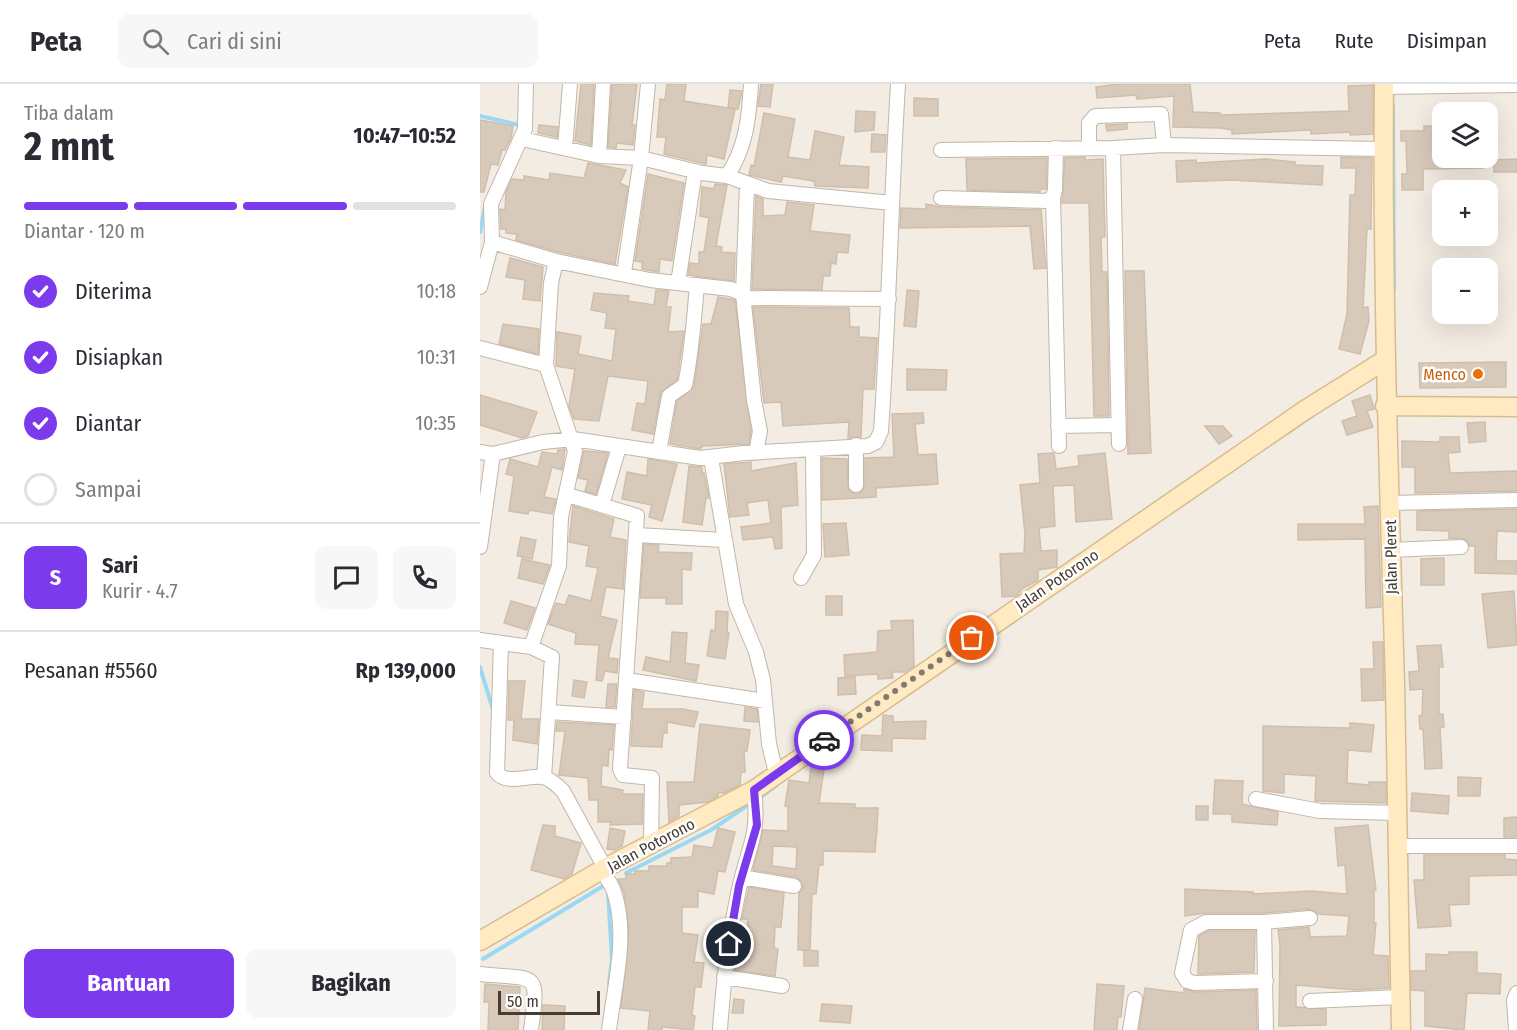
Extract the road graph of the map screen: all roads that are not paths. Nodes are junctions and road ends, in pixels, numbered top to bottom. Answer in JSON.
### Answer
{"nodes":[{"id":1,"x":526,"y":84,"type":"edge"},
{"id":2,"x":570,"y":84,"type":"edge"},
{"id":3,"x":603,"y":84,"type":"edge"},
{"id":4,"x":648,"y":84,"type":"edge"},
{"id":5,"x":751,"y":84,"type":"edge"},
{"id":6,"x":898,"y":84,"type":"edge"},
{"id":7,"x":1384,"y":85,"type":"edge"},
{"id":8,"x":1517,"y":85,"type":"edge"},
{"id":9,"x":522,"y":140,"type":"junction"},
{"id":10,"x":1164,"y":145,"type":"junction"},
{"id":11,"x":566,"y":148,"type":"junction"},
{"id":12,"x":1056,"y":148,"type":"junction"},
{"id":13,"x":1089,"y":148,"type":"junction"},
{"id":14,"x":1113,"y":148,"type":"junction"},
{"id":15,"x":1382,"y":148,"type":"junction"},
{"id":16,"x":942,"y":150,"type":"dead end"},
{"id":17,"x":599,"y":156,"type":"junction"},
{"id":18,"x":641,"y":158,"type":"junction"},
{"id":19,"x":695,"y":171,"type":"junction"},
{"id":20,"x":727,"y":176,"type":"junction"},
{"id":21,"x":747,"y":184,"type":"junction"},
{"id":22,"x":1053,"y":197,"type":"junction"},
{"id":23,"x":941,"y":198,"type":"dead end"},
{"id":24,"x":892,"y":203,"type":"junction"},
{"id":25,"x":487,"y":243,"type":"edge"},
{"id":26,"x":556,"y":261,"type":"junction"},
{"id":27,"x":624,"y":273,"type":"junction"},
{"id":28,"x":678,"y":283,"type":"junction"},
{"id":29,"x":697,"y":285,"type":"junction"},
{"id":30,"x":480,"y":287,"type":"edge"},
{"id":31,"x":743,"y":296,"type":"junction"},
{"id":32,"x":890,"y":299,"type":"junction"},
{"id":33,"x":480,"y":348,"type":"edge"},
{"id":34,"x":1384,"y":360,"type":"junction"},
{"id":35,"x":546,"y":365,"type":"junction"},
{"id":36,"x":1385,"y":406,"type":"junction"},
{"id":37,"x":1517,"y":407,"type":"edge"},
{"id":38,"x":1118,"y":425,"type":"junction"},
{"id":39,"x":1058,"y":426,"type":"junction"},
{"id":40,"x":573,"y":439,"type":"junction"},
{"id":41,"x":1119,"y":444,"type":"dead end"},
{"id":42,"x":856,"y":445,"type":"junction"},
{"id":43,"x":1059,"y":446,"type":"dead end"},
{"id":44,"x":619,"y":447,"type":"junction"},
{"id":45,"x":813,"y":451,"type":"junction"},
{"id":46,"x":659,"y":452,"type":"junction"},
{"id":47,"x":487,"y":453,"type":"edge"},
{"id":48,"x":756,"y":453,"type":"junction"},
{"id":49,"x":711,"y":458,"type":"junction"},
{"id":50,"x":856,"y":485,"type":"dead end"},
{"id":51,"x":568,"y":495,"type":"junction"},
{"id":52,"x":1517,"y":501,"type":"edge"},
{"id":53,"x":1390,"y":503,"type":"junction"},
{"id":54,"x":602,"y":505,"type":"junction"},
{"id":55,"x":482,"y":530,"type":"edge"},
{"id":56,"x":637,"y":535,"type":"junction"},
{"id":57,"x":723,"y":540,"type":"junction"},
{"id":58,"x":480,"y":546,"type":"edge"},
{"id":59,"x":1461,"y":547,"type":"dead end"},
{"id":60,"x":1390,"y":550,"type":"junction"},
{"id":61,"x":801,"y":578,"type":"dead end"},
{"id":62,"x":480,"y":640,"type":"edge"},
{"id":63,"x":501,"y":643,"type":"junction"},
{"id":64,"x":531,"y":647,"type":"junction"},
{"id":65,"x":627,"y":680,"type":"junction"},
{"id":66,"x":765,"y":701,"type":"junction"},
{"id":67,"x":549,"y":712,"type":"junction"},
{"id":68,"x":624,"y":717,"type":"junction"},
{"id":69,"x":776,"y":773,"type":"junction"},
{"id":70,"x":544,"y":777,"type":"junction"},
{"id":71,"x":754,"y":790,"type":"junction"},
{"id":72,"x":1256,"y":799,"type":"dead end"},
{"id":73,"x":1398,"y":813,"type":"junction"},
{"id":74,"x":651,"y":845,"type":"junction"},
{"id":75,"x":1399,"y":846,"type":"junction"},
{"id":76,"x":1517,"y":846,"type":"edge"},
{"id":77,"x":604,"y":869,"type":"junction"},
{"id":78,"x":742,"y":877,"type":"junction"},
{"id":79,"x":794,"y":886,"type":"dead end"},
{"id":80,"x":1310,"y":918,"type":"dead end"},
{"id":81,"x":1264,"y":922,"type":"junction"},
{"id":82,"x":480,"y":941,"type":"edge"},
{"id":83,"x":480,"y":974,"type":"edge"},
{"id":84,"x":724,"y":977,"type":"junction"},
{"id":85,"x":1266,"y":981,"type":"junction"},
{"id":86,"x":782,"y":986,"type":"dead end"},
{"id":87,"x":1517,"y":993,"type":"edge"},
{"id":88,"x":1400,"y":997,"type":"junction"},
{"id":89,"x":1135,"y":999,"type":"dead end"},
{"id":90,"x":1310,"y":1001,"type":"dead end"},
{"id":91,"x":531,"y":1030,"type":"edge"},
{"id":92,"x":609,"y":1030,"type":"edge"},
{"id":93,"x":720,"y":1030,"type":"edge"},
{"id":94,"x":1130,"y":1030,"type":"edge"},
{"id":95,"x":1266,"y":1030,"type":"edge"},
{"id":96,"x":1401,"y":1030,"type":"edge"},
{"id":97,"x":1516,"y":1030,"type":"edge"}],
"edges":[{"from":1,"to":9,"type":"street"},
{"from":2,"to":11,"type":"street"},
{"from":3,"to":17,"type":"street"},
{"from":4,"to":18,"type":"street"},
{"from":5,"to":20,"type":"street"},
{"from":6,"to":24,"type":"street"},
{"from":7,"to":8,"type":"street"},
{"from":7,"to":15,"type":"street","name":"Jalan Pleret"},
{"from":9,"to":11,"type":"street"},
{"from":9,"to":25,"type":"street"},
{"from":10,"to":13,"type":"street"},
{"from":10,"to":14,"type":"street"},
{"from":10,"to":15,"type":"street"},
{"from":11,"to":17,"type":"street"},
{"from":12,"to":13,"type":"street"},
{"from":12,"to":16,"type":"street"},
{"from":12,"to":22,"type":"street"},
{"from":13,"to":14,"type":"street"},
{"from":14,"to":38,"type":"street"},
{"from":15,"to":34,"type":"street","name":"Jalan Pleret"},
{"from":17,"to":18,"type":"street"},
{"from":18,"to":19,"type":"street"},
{"from":18,"to":27,"type":"street"},
{"from":19,"to":20,"type":"street"},
{"from":19,"to":28,"type":"street"},
{"from":20,"to":21,"type":"street"},
{"from":21,"to":24,"type":"street"},
{"from":21,"to":31,"type":"street"},
{"from":22,"to":23,"type":"street"},
{"from":22,"to":39,"type":"street"},
{"from":24,"to":32,"type":"street"},
{"from":25,"to":26,"type":"street"},
{"from":25,"to":30,"type":"street"},
{"from":26,"to":27,"type":"street"},
{"from":26,"to":35,"type":"street"},
{"from":27,"to":28,"type":"street"},
{"from":28,"to":29,"type":"street"},
{"from":29,"to":31,"type":"street"},
{"from":29,"to":46,"type":"street"},
{"from":31,"to":32,"type":"street"},
{"from":31,"to":48,"type":"street"},
{"from":32,"to":42,"type":"street"},
{"from":33,"to":35,"type":"street"},
{"from":34,"to":36,"type":"street","name":"Jalan Pleret"},
{"from":34,"to":69,"type":"street","name":"Jalan Potorono"},
{"from":35,"to":40,"type":"street"},
{"from":36,"to":37,"type":"street"},
{"from":36,"to":53,"type":"street","name":"Jalan Pleret"},
{"from":38,"to":39,"type":"street"},
{"from":38,"to":41,"type":"street"},
{"from":39,"to":43,"type":"street"},
{"from":40,"to":44,"type":"street"},
{"from":40,"to":47,"type":"street"},
{"from":40,"to":51,"type":"street"},
{"from":42,"to":45,"type":"street"},
{"from":42,"to":50,"type":"street"},
{"from":44,"to":46,"type":"street"},
{"from":44,"to":54,"type":"street"},
{"from":45,"to":48,"type":"street"},
{"from":45,"to":61,"type":"street"},
{"from":46,"to":49,"type":"street"},
{"from":47,"to":55,"type":"street"},
{"from":48,"to":49,"type":"street"},
{"from":49,"to":57,"type":"street"},
{"from":51,"to":54,"type":"street"},
{"from":51,"to":64,"type":"street"},
{"from":52,"to":53,"type":"street"},
{"from":53,"to":60,"type":"street","name":"Jalan Pleret"},
{"from":54,"to":56,"type":"street"},
{"from":55,"to":58,"type":"street"},
{"from":56,"to":57,"type":"street"},
{"from":56,"to":65,"type":"street"},
{"from":57,"to":66,"type":"street"},
{"from":59,"to":60,"type":"street"},
{"from":60,"to":73,"type":"street","name":"Jalan Pleret"},
{"from":62,"to":63,"type":"street"},
{"from":63,"to":64,"type":"street"},
{"from":63,"to":70,"type":"street"},
{"from":64,"to":67,"type":"street"},
{"from":65,"to":66,"type":"street"},
{"from":65,"to":68,"type":"street"},
{"from":66,"to":69,"type":"street"},
{"from":67,"to":68,"type":"street"},
{"from":67,"to":70,"type":"street"},
{"from":68,"to":74,"type":"street"},
{"from":69,"to":71,"type":"street","name":"Jalan Potorono"},
{"from":70,"to":77,"type":"street"},
{"from":71,"to":74,"type":"street","name":"Jalan Potorono"},
{"from":71,"to":78,"type":"street"},
{"from":72,"to":73,"type":"street"},
{"from":73,"to":75,"type":"street","name":"Jalan Pleret"},
{"from":74,"to":77,"type":"street","name":"Jalan Potorono"},
{"from":75,"to":76,"type":"street"},
{"from":75,"to":88,"type":"street","name":"Jalan Pleret"},
{"from":77,"to":82,"type":"street","name":"Jalan Potorono"},
{"from":77,"to":92,"type":"street"},
{"from":78,"to":79,"type":"street"},
{"from":78,"to":84,"type":"street"},
{"from":80,"to":81,"type":"street"},
{"from":81,"to":85,"type":"street"},
{"from":81,"to":85,"type":"street"},
{"from":83,"to":91,"type":"street"},
{"from":84,"to":86,"type":"street"},
{"from":84,"to":93,"type":"street"},
{"from":85,"to":95,"type":"street"},
{"from":87,"to":97,"type":"street"},
{"from":88,"to":90,"type":"street"},
{"from":88,"to":96,"type":"street","name":"Jalan Pleret"},
{"from":89,"to":94,"type":"street"}]}
